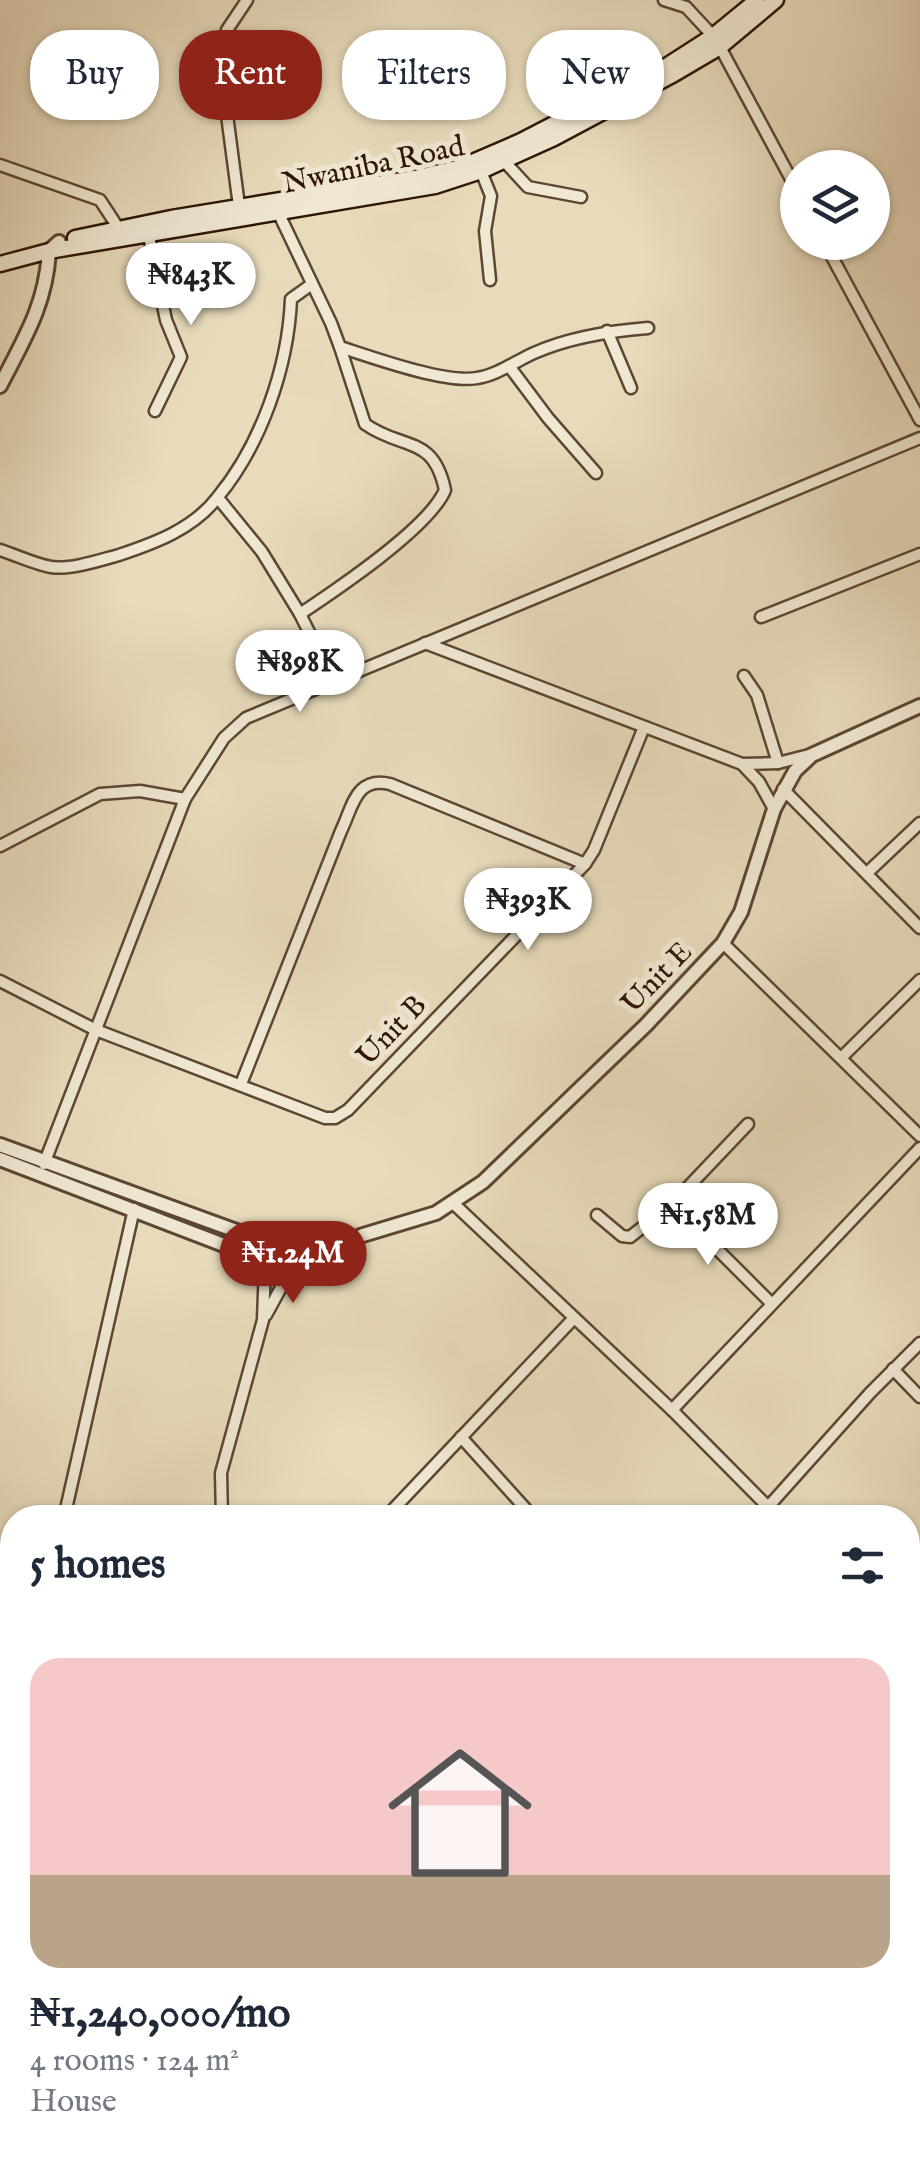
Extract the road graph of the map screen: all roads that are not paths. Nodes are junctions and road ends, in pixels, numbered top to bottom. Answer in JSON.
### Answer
{"nodes":[{"id":1,"x":247,"y":0,"type":"edge"},
{"id":2,"x":664,"y":0,"type":"edge"},
{"id":3,"x":757,"y":0,"type":"edge"},
{"id":4,"x":776,"y":0,"type":"edge"},
{"id":5,"x":717,"y":42,"type":"junction"},
{"id":6,"x":780,"y":159,"type":"edge"},
{"id":7,"x":504,"y":161,"type":"junction"},
{"id":8,"x":0,"y":165,"type":"edge"},
{"id":9,"x":481,"y":170,"type":"junction"},
{"id":10,"x":581,"y":197,"type":"dead end"},
{"id":11,"x":240,"y":206,"type":"junction"},
{"id":12,"x":278,"y":212,"type":"junction"},
{"id":13,"x":119,"y":229,"type":"junction"},
{"id":14,"x":148,"y":236,"type":"junction"},
{"id":15,"x":54,"y":246,"type":"junction"},
{"id":16,"x":0,"y":254,"type":"edge"},
{"id":17,"x":834,"y":260,"type":"edge"},
{"id":18,"x":0,"y":264,"type":"edge"},
{"id":19,"x":490,"y":280,"type":"dead end"},
{"id":20,"x":312,"y":284,"type":"junction"},
{"id":21,"x":648,"y":328,"type":"dead end"},
{"id":22,"x":607,"y":331,"type":"junction"},
{"id":23,"x":340,"y":347,"type":"junction"},
{"id":24,"x":509,"y":366,"type":"junction"},
{"id":25,"x":0,"y":386,"type":"edge"},
{"id":26,"x":632,"y":388,"type":"dead end"},
{"id":27,"x":155,"y":410,"type":"dead end"},
{"id":28,"x":920,"y":420,"type":"edge"},
{"id":29,"x":920,"y":438,"type":"edge"},
{"id":30,"x":596,"y":473,"type":"dead end"},
{"id":31,"x":218,"y":498,"type":"junction"},
{"id":32,"x":0,"y":550,"type":"edge"},
{"id":33,"x":920,"y":554,"type":"edge"},
{"id":34,"x":300,"y":614,"type":"junction"},
{"id":35,"x":761,"y":617,"type":"dead end"},
{"id":36,"x":424,"y":643,"type":"junction"},
{"id":37,"x":744,"y":676,"type":"dead end"},
{"id":38,"x":332,"y":680,"type":"junction"},
{"id":39,"x":920,"y":706,"type":"edge"},
{"id":40,"x":644,"y":727,"type":"junction"},
{"id":41,"x":812,"y":755,"type":"junction"},
{"id":42,"x":778,"y":763,"type":"junction"},
{"id":43,"x":742,"y":764,"type":"junction"},
{"id":44,"x":783,"y":789,"type":"junction"},
{"id":45,"x":185,"y":798,"type":"junction"},
{"id":46,"x":774,"y":810,"type":"junction"},
{"id":47,"x":920,"y":823,"type":"edge"},
{"id":48,"x":0,"y":846,"type":"edge"},
{"id":49,"x":584,"y":864,"type":"junction"},
{"id":50,"x":867,"y":873,"type":"junction"},
{"id":51,"x":920,"y":928,"type":"edge"},
{"id":52,"x":723,"y":943,"type":"junction"},
{"id":53,"x":0,"y":980,"type":"edge"},
{"id":54,"x":920,"y":980,"type":"edge"},
{"id":55,"x":96,"y":1030,"type":"junction"},
{"id":56,"x":841,"y":1058,"type":"junction"},
{"id":57,"x":241,"y":1084,"type":"junction"},
{"id":58,"x":748,"y":1124,"type":"dead end"},
{"id":59,"x":920,"y":1136,"type":"edge"},
{"id":60,"x":0,"y":1146,"type":"edge"},
{"id":61,"x":920,"y":1148,"type":"edge"},
{"id":62,"x":0,"y":1159,"type":"edge"},
{"id":63,"x":42,"y":1168,"type":"junction"},
{"id":64,"x":452,"y":1203,"type":"junction"},
{"id":65,"x":672,"y":1204,"type":"junction"},
{"id":66,"x":134,"y":1209,"type":"junction"},
{"id":67,"x":596,"y":1214,"type":"dead end"},
{"id":68,"x":363,"y":1236,"type":"junction"},
{"id":69,"x":278,"y":1244,"type":"junction"},
{"id":70,"x":264,"y":1263,"type":"junction"},
{"id":71,"x":292,"y":1268,"type":"junction"},
{"id":72,"x":771,"y":1302,"type":"junction"},
{"id":73,"x":574,"y":1318,"type":"junction"},
{"id":74,"x":262,"y":1320,"type":"junction"},
{"id":75,"x":920,"y":1343,"type":"edge"},
{"id":76,"x":894,"y":1369,"type":"junction"},
{"id":77,"x":920,"y":1397,"type":"edge"},
{"id":78,"x":672,"y":1410,"type":"junction"},
{"id":79,"x":461,"y":1437,"type":"junction"},
{"id":80,"x":67,"y":1505,"type":"edge"},
{"id":81,"x":222,"y":1505,"type":"edge"},
{"id":82,"x":398,"y":1505,"type":"edge"},
{"id":83,"x":522,"y":1505,"type":"edge"},
{"id":84,"x":764,"y":1505,"type":"edge"},
{"id":85,"x":781,"y":1505,"type":"edge"}],
"edges":[{"from":1,"to":11,"type":"street"},
{"from":2,"to":5,"type":"street"},
{"from":3,"to":5,"type":"main road"},
{"from":4,"to":5,"type":"main road","name":"Nwaniba Road"},
{"from":5,"to":6,"type":"street"},
{"from":5,"to":7,"type":"main road","name":"Nwaniba Road"},
{"from":5,"to":11,"type":"main road"},
{"from":7,"to":9,"type":"main road","name":"Nwaniba Road"},
{"from":7,"to":10,"type":"street"},
{"from":8,"to":13,"type":"street"},
{"from":9,"to":12,"type":"main road","name":"Nwaniba Road"},
{"from":9,"to":19,"type":"street"},
{"from":11,"to":13,"type":"main road"},
{"from":12,"to":14,"type":"main road","name":"Nwaniba Road"},
{"from":12,"to":20,"type":"street"},
{"from":13,"to":15,"type":"main road"},
{"from":14,"to":15,"type":"main road","name":"Nwaniba Road"},
{"from":14,"to":27,"type":"street"},
{"from":15,"to":16,"type":"main road"},
{"from":15,"to":18,"type":"main road","name":"Nwaniba Road"},
{"from":15,"to":25,"type":"street"},
{"from":17,"to":28,"type":"street"},
{"from":20,"to":23,"type":"street"},
{"from":20,"to":31,"type":"street"},
{"from":21,"to":22,"type":"street"},
{"from":22,"to":24,"type":"street"},
{"from":22,"to":26,"type":"street"},
{"from":23,"to":24,"type":"street"},
{"from":23,"to":34,"type":"street"},
{"from":24,"to":30,"type":"street"},
{"from":29,"to":36,"type":"street"},
{"from":31,"to":32,"type":"street"},
{"from":31,"to":34,"type":"street"},
{"from":33,"to":35,"type":"street"},
{"from":34,"to":38,"type":"street"},
{"from":36,"to":38,"type":"street"},
{"from":36,"to":40,"type":"street"},
{"from":37,"to":42,"type":"street"},
{"from":38,"to":45,"type":"street"},
{"from":39,"to":41,"type":"street","name":"Unit E"},
{"from":40,"to":43,"type":"street"},
{"from":40,"to":49,"type":"street","name":"Unit B"},
{"from":41,"to":42,"type":"street"},
{"from":41,"to":44,"type":"street","name":"Unit E"},
{"from":42,"to":43,"type":"street"},
{"from":43,"to":46,"type":"street"},
{"from":44,"to":46,"type":"street","name":"Unit E"},
{"from":44,"to":50,"type":"street"},
{"from":45,"to":48,"type":"street"},
{"from":45,"to":55,"type":"street"},
{"from":46,"to":52,"type":"street","name":"Unit E"},
{"from":47,"to":50,"type":"street"},
{"from":49,"to":57,"type":"street","name":"Unit B"},
{"from":49,"to":57,"type":"street"},
{"from":50,"to":51,"type":"street"},
{"from":52,"to":56,"type":"street"},
{"from":52,"to":64,"type":"street","name":"Unit E"},
{"from":53,"to":55,"type":"street"},
{"from":54,"to":56,"type":"street"},
{"from":55,"to":57,"type":"street"},
{"from":55,"to":63,"type":"street"},
{"from":56,"to":59,"type":"street"},
{"from":58,"to":65,"type":"street"},
{"from":60,"to":63,"type":"street"},
{"from":61,"to":72,"type":"street"},
{"from":62,"to":63,"type":"street"},
{"from":63,"to":66,"type":"street"},
{"from":63,"to":69,"type":"street"},
{"from":64,"to":68,"type":"street","name":"Unit E"},
{"from":64,"to":73,"type":"street"},
{"from":65,"to":67,"type":"street"},
{"from":65,"to":72,"type":"street"},
{"from":66,"to":70,"type":"street"},
{"from":66,"to":80,"type":"street"},
{"from":68,"to":69,"type":"street"},
{"from":68,"to":71,"type":"street"},
{"from":69,"to":70,"type":"street"},
{"from":69,"to":71,"type":"street"},
{"from":70,"to":71,"type":"street"},
{"from":70,"to":74,"type":"street"},
{"from":71,"to":74,"type":"street"},
{"from":72,"to":78,"type":"street"},
{"from":73,"to":78,"type":"street"},
{"from":73,"to":79,"type":"street"},
{"from":74,"to":81,"type":"street"},
{"from":75,"to":76,"type":"street"},
{"from":76,"to":77,"type":"street"},
{"from":76,"to":85,"type":"street"},
{"from":78,"to":84,"type":"street"},
{"from":79,"to":82,"type":"street"},
{"from":79,"to":83,"type":"street"}]}
